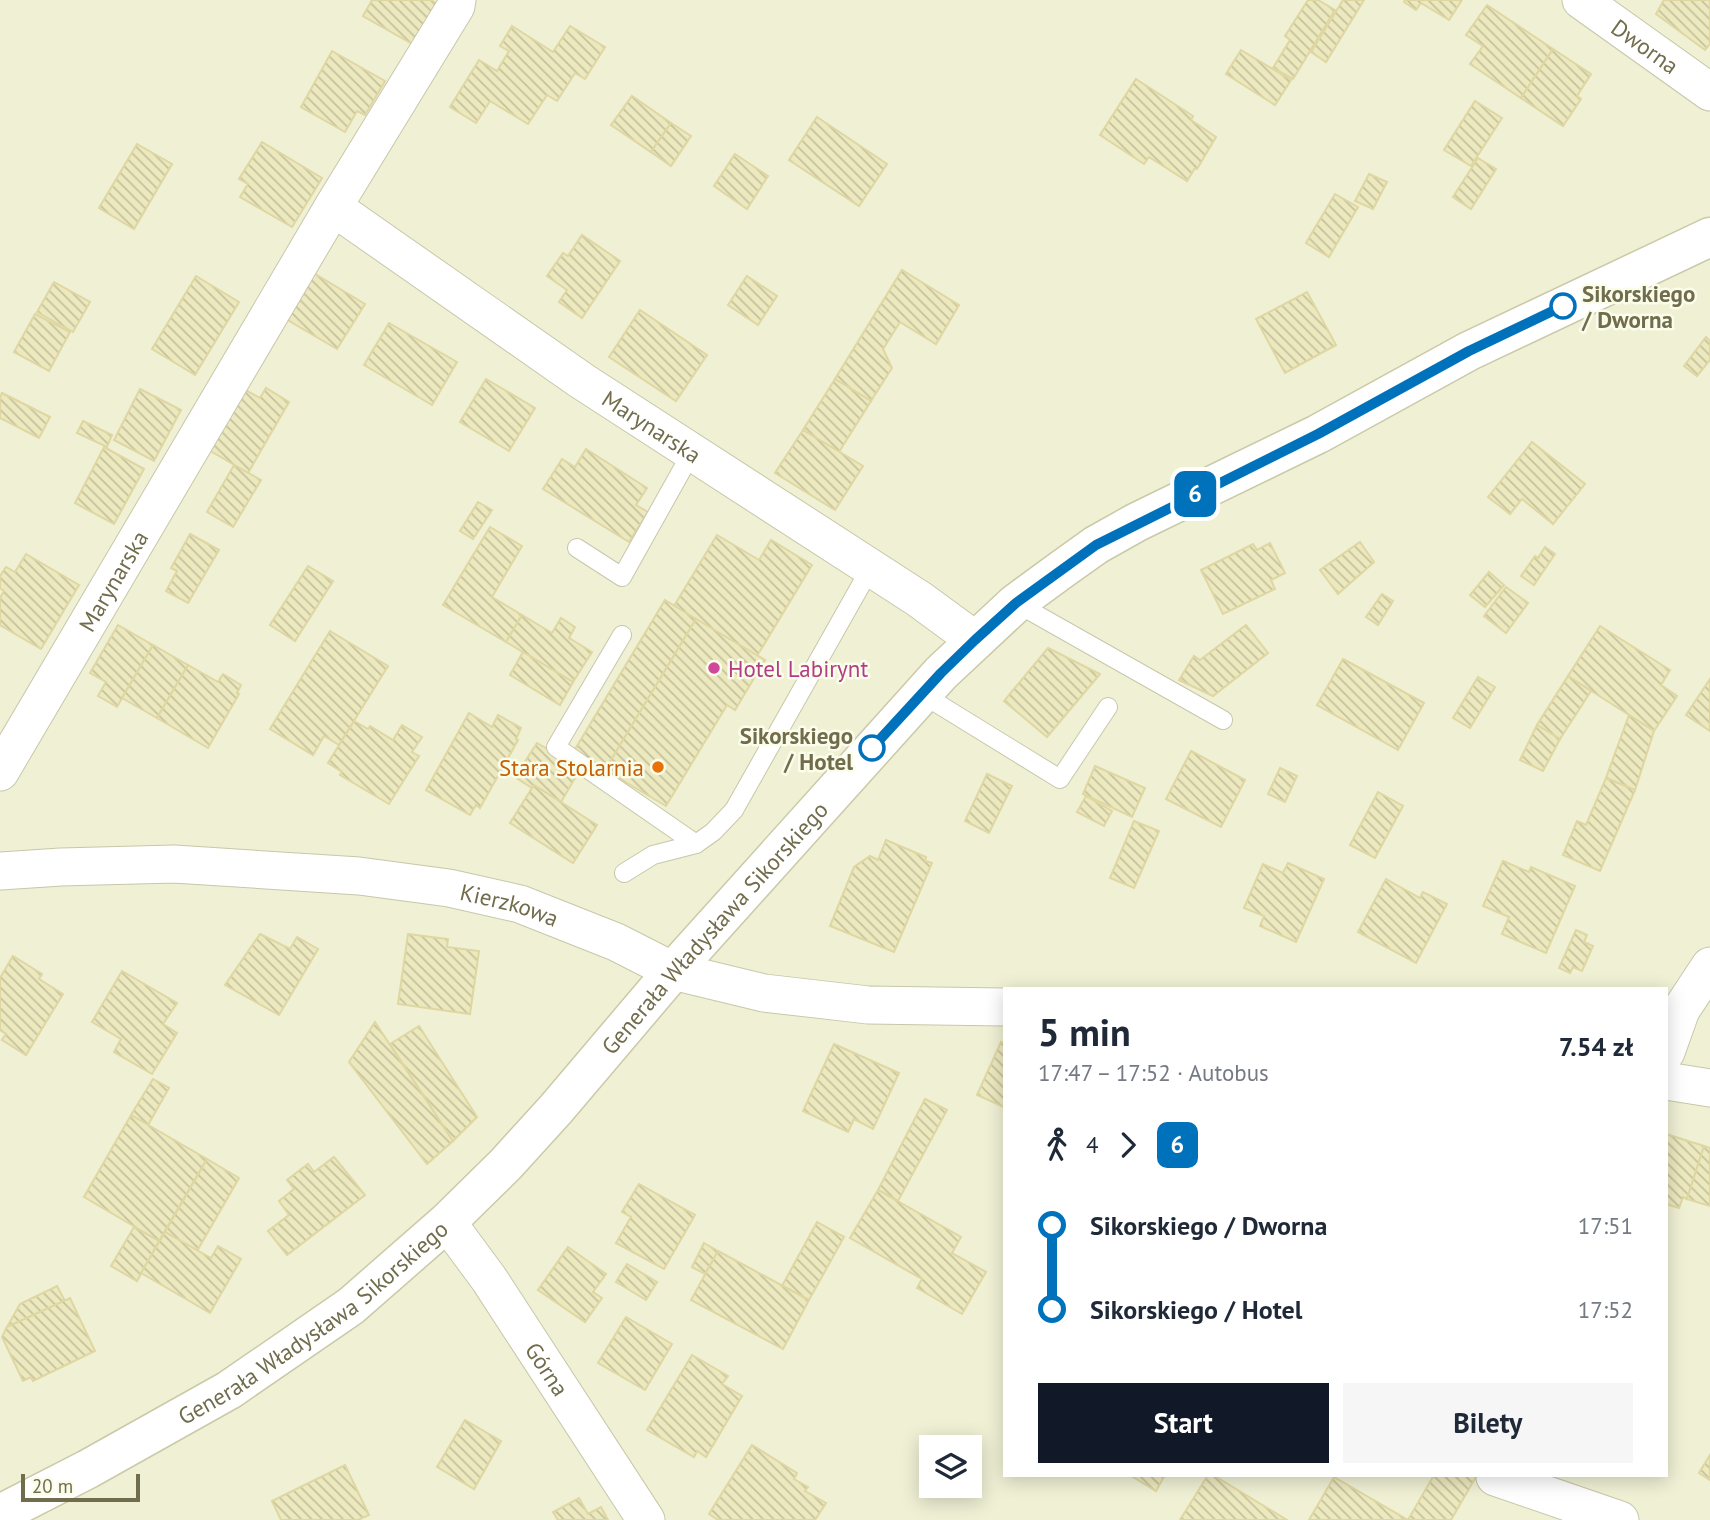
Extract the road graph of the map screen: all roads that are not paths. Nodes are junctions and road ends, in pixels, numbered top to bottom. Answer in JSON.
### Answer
{"nodes":[{"id":1,"x":457,"y":0,"type":"edge"},
{"id":2,"x":1581,"y":0,"type":"edge"},
{"id":3,"x":1710,"y":92,"type":"edge"},
{"id":4,"x":333,"y":207,"type":"junction"},
{"id":5,"x":1710,"y":237,"type":"edge"},
{"id":6,"x":692,"y":452,"type":"junction"},
{"id":7,"x":577,"y":548,"type":"dead end"},
{"id":8,"x":870,"y":569,"type":"junction"},
{"id":9,"x":1016,"y":603,"type":"junction"},
{"id":10,"x":622,"y":635,"type":"dead end"},
{"id":11,"x":975,"y":640,"type":"junction"},
{"id":12,"x":922,"y":694,"type":"junction"},
{"id":13,"x":1108,"y":707,"type":"dead end"},
{"id":14,"x":1223,"y":720,"type":"dead end"},
{"id":15,"x":0,"y":772,"type":"edge"},
{"id":16,"x":696,"y":844,"type":"junction"},
{"id":17,"x":0,"y":871,"type":"edge"},
{"id":18,"x":624,"y":873,"type":"dead end"},
{"id":19,"x":1710,"y":966,"type":"edge"},
{"id":20,"x":673,"y":971,"type":"junction"},
{"id":21,"x":1003,"y":1007,"type":"edge"},
{"id":22,"x":1668,"y":1046,"type":"edge"},
{"id":23,"x":1668,"y":1081,"type":"edge"},
{"id":24,"x":1710,"y":1088,"type":"edge"},
{"id":25,"x":447,"y":1222,"type":"junction"},
{"id":26,"x":1495,"y":1477,"type":"edge"},
{"id":27,"x":0,"y":1514,"type":"edge"},
{"id":28,"x":646,"y":1520,"type":"edge"},
{"id":29,"x":1620,"y":1520,"type":"edge"}],
"edges":[{"from":1,"to":4,"type":"street","name":"Marynarska"},
{"from":2,"to":3,"type":"street","name":"Dworna"},
{"from":4,"to":6,"type":"street","name":"Marynarska"},
{"from":4,"to":15,"type":"street","name":"Marynarska"},
{"from":5,"to":9,"type":"street","name":"Generała Władysława Sikorskiego"},
{"from":6,"to":7,"type":"lane"},
{"from":6,"to":8,"type":"street","name":"Marynarska"},
{"from":8,"to":11,"type":"street","name":"Marynarska"},
{"from":8,"to":16,"type":"lane"},
{"from":9,"to":11,"type":"street","name":"Generała Władysława Sikorskiego"},
{"from":9,"to":14,"type":"lane"},
{"from":10,"to":16,"type":"lane"},
{"from":11,"to":12,"type":"street","name":"Generała Władysława Sikorskiego"},
{"from":12,"to":13,"type":"lane"},
{"from":12,"to":20,"type":"street","name":"Generała Władysława Sikorskiego"},
{"from":16,"to":18,"type":"lane"},
{"from":17,"to":20,"type":"street","name":"Kierzkowa"},
{"from":19,"to":22,"type":"street"},
{"from":20,"to":21,"type":"street","name":"Kierzkowa"},
{"from":20,"to":25,"type":"street","name":"Generała Władysława Sikorskiego"},
{"from":23,"to":24,"type":"street"},
{"from":25,"to":27,"type":"street","name":"Generała Władysława Sikorskiego"},
{"from":25,"to":28,"type":"street","name":"Górna"},
{"from":26,"to":29,"type":"street"}]}
